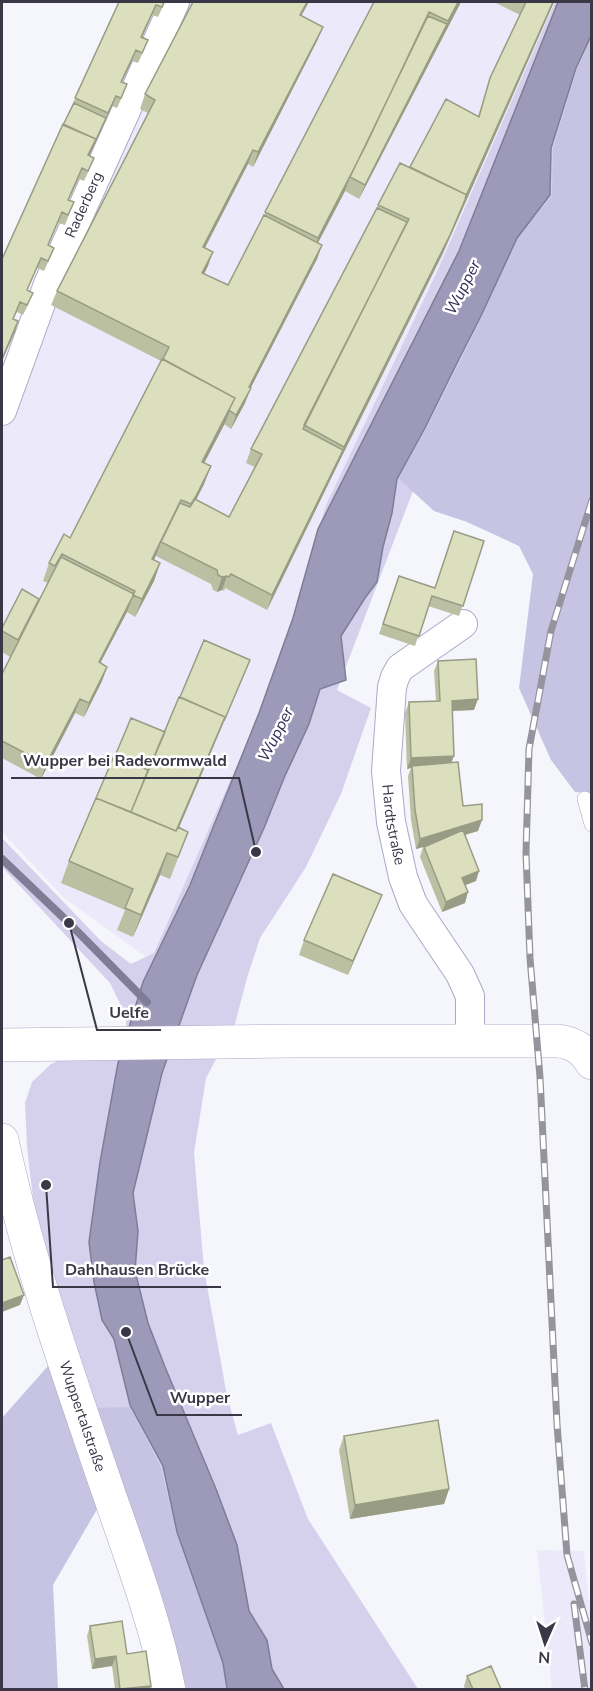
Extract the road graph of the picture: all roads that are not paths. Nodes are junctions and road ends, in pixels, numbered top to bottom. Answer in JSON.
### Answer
{"nodes":[{"id":1,"x":175,"y":2,"type":"edge"},
{"id":2,"x":3,"y":400,"type":"edge"},
{"id":3,"x":463,"y":624,"type":"dead end"},
{"id":4,"x":585,"y":799,"type":"dead end"},
{"id":5,"x":591,"y":824,"type":"edge"},
{"id":6,"x":470,"y":1041,"type":"junction"},
{"id":7,"x":2,"y":1046,"type":"edge"},
{"id":8,"x":591,"y":1063,"type":"edge"},
{"id":9,"x":2,"y":1140,"type":"edge"},
{"id":10,"x":169,"y":1689,"type":"edge"}],
"edges":[{"from":1,"to":2,"type":"street","name":"Raderberg"},
{"from":3,"to":6,"type":"street","name":"Hardtstraße"},
{"from":4,"to":5,"type":"lane"},
{"from":6,"to":7,"type":"main road"},
{"from":6,"to":8,"type":"main road"},
{"from":9,"to":10,"type":"main road","name":"Wuppertalstraße"}]}
